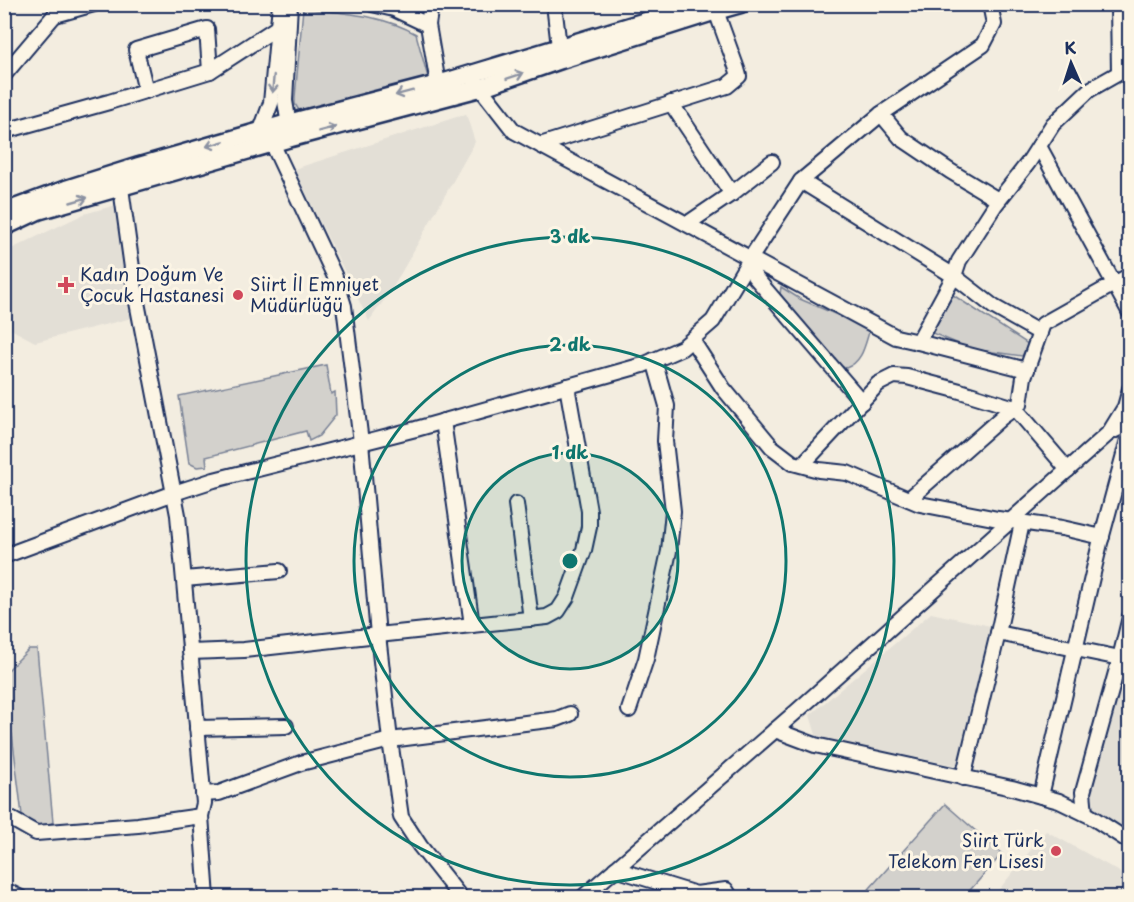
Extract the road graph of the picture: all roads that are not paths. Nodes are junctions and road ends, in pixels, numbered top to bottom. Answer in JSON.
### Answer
{"nodes":[{"id":1,"x":94,"y":4,"type":"edge"},
{"id":2,"x":280,"y":4,"type":"edge"},
{"id":3,"x":290,"y":4,"type":"edge"},
{"id":4,"x":372,"y":4,"type":"edge"},
{"id":5,"x":431,"y":4,"type":"edge"},
{"id":6,"x":554,"y":4,"type":"edge"},
{"id":7,"x":741,"y":4,"type":"edge"},
{"id":8,"x":990,"y":4,"type":"edge"},
{"id":9,"x":1118,"y":4,"type":"edge"},
{"id":10,"x":698,"y":7,"type":"edge"},
{"id":11,"x":59,"y":10,"type":"edge"},
{"id":12,"x":428,"y":25,"type":"junction"},
{"id":13,"x":278,"y":27,"type":"junction"},
{"id":14,"x":559,"y":47,"type":"junction"},
{"id":15,"x":210,"y":72,"type":"junction"},
{"id":16,"x":4,"y":75,"type":"edge"},
{"id":17,"x":475,"y":81,"type":"junction"},
{"id":18,"x":438,"y":84,"type":"junction"},
{"id":19,"x":146,"y":91,"type":"junction"},
{"id":20,"x":671,"y":104,"type":"junction"},
{"id":21,"x":881,"y":114,"type":"junction"},
{"id":22,"x":4,"y":130,"type":"edge"},
{"id":23,"x":261,"y":130,"type":"junction"},
{"id":24,"x":290,"y":131,"type":"junction"},
{"id":25,"x":273,"y":145,"type":"junction"},
{"id":26,"x":540,"y":145,"type":"junction"},
{"id":27,"x":1039,"y":146,"type":"junction"},
{"id":28,"x":254,"y":149,"type":"junction"},
{"id":29,"x":772,"y":162,"type":"dead end"},
{"id":30,"x":801,"y":181,"type":"junction"},
{"id":31,"x":121,"y":188,"type":"junction"},
{"id":32,"x":732,"y":194,"type":"junction"},
{"id":33,"x":998,"y":200,"type":"junction"},
{"id":34,"x":5,"y":223,"type":"edge"},
{"id":35,"x":687,"y":224,"type":"junction"},
{"id":36,"x":750,"y":259,"type":"junction"},
{"id":37,"x":1130,"y":274,"type":"edge"},
{"id":38,"x":954,"y":276,"type":"junction"},
{"id":39,"x":1114,"y":283,"type":"junction"},
{"id":40,"x":1130,"y":313,"type":"edge"},
{"id":41,"x":1040,"y":333,"type":"junction"},
{"id":42,"x":692,"y":340,"type":"junction"},
{"id":43,"x":918,"y":342,"type":"junction"},
{"id":44,"x":654,"y":360,"type":"junction"},
{"id":45,"x":1027,"y":370,"type":"junction"},
{"id":46,"x":567,"y":386,"type":"junction"},
{"id":47,"x":1130,"y":389,"type":"edge"},
{"id":48,"x":862,"y":402,"type":"junction"},
{"id":49,"x":1015,"y":408,"type":"junction"},
{"id":50,"x":443,"y":421,"type":"junction"},
{"id":51,"x":1130,"y":423,"type":"edge"},
{"id":52,"x":1130,"y":432,"type":"edge"},
{"id":53,"x":1110,"y":434,"type":"junction"},
{"id":54,"x":361,"y":442,"type":"junction"},
{"id":55,"x":802,"y":465,"type":"junction"},
{"id":56,"x":1068,"y":470,"type":"junction"},
{"id":57,"x":174,"y":493,"type":"junction"},
{"id":58,"x":909,"y":499,"type":"junction"},
{"id":59,"x":516,"y":504,"type":"dead end"},
{"id":60,"x":1016,"y":522,"type":"junction"},
{"id":61,"x":1102,"y":537,"type":"junction"},
{"id":62,"x":4,"y":556,"type":"edge"},
{"id":63,"x":279,"y":571,"type":"dead end"},
{"id":64,"x":184,"y":579,"type":"junction"},
{"id":65,"x":1130,"y":617,"type":"edge"},
{"id":66,"x":531,"y":619,"type":"junction"},
{"id":67,"x":472,"y":625,"type":"junction"},
{"id":68,"x":998,"y":633,"type":"junction"},
{"id":69,"x":378,"y":635,"type":"junction"},
{"id":70,"x":1074,"y":649,"type":"junction"},
{"id":71,"x":190,"y":652,"type":"junction"},
{"id":72,"x":1120,"y":658,"type":"junction"},
{"id":73,"x":629,"y":710,"type":"dead end"},
{"id":74,"x":570,"y":714,"type":"dead end"},
{"id":75,"x":286,"y":726,"type":"dead end"},
{"id":76,"x":197,"y":728,"type":"junction"},
{"id":77,"x":775,"y":730,"type":"junction"},
{"id":78,"x":390,"y":740,"type":"junction"},
{"id":79,"x":963,"y":778,"type":"junction"},
{"id":80,"x":203,"y":794,"type":"junction"},
{"id":81,"x":1041,"y":796,"type":"junction"},
{"id":82,"x":1085,"y":813,"type":"junction"},
{"id":83,"x":4,"y":815,"type":"edge"},
{"id":84,"x":201,"y":816,"type":"junction"},
{"id":85,"x":1130,"y":842,"type":"edge"},
{"id":86,"x":615,"y":869,"type":"junction"},
{"id":87,"x":4,"y":891,"type":"edge"},
{"id":88,"x":21,"y":897,"type":"edge"},
{"id":89,"x":207,"y":897,"type":"edge"},
{"id":90,"x":461,"y":897,"type":"edge"},
{"id":91,"x":582,"y":897,"type":"edge"},
{"id":92,"x":731,"y":897,"type":"edge"}],
"edges":[{"from":1,"to":11,"type":"street"},
{"from":2,"to":13,"type":"street"},
{"from":3,"to":24,"type":"street"},
{"from":4,"to":12,"type":"street"},
{"from":5,"to":12,"type":"street"},
{"from":6,"to":14,"type":"street"},
{"from":7,"to":10,"type":"main road"},
{"from":8,"to":21,"type":"street"},
{"from":9,"to":27,"type":"street"},
{"from":10,"to":14,"type":"main road"},
{"from":17,"to":10,"type":"main road","one_way":true},
{"from":10,"to":20,"type":"street"},
{"from":11,"to":16,"type":"street"},
{"from":12,"to":18,"type":"street"},
{"from":13,"to":15,"type":"street"},
{"from":13,"to":23,"type":"street","one_way":true},
{"from":14,"to":17,"type":"main road"},
{"from":15,"to":19,"type":"street"},
{"from":15,"to":19,"type":"street"},
{"from":17,"to":18,"type":"main road"},
{"from":24,"to":17,"type":"main road","one_way":true},
{"from":17,"to":26,"type":"street"},
{"from":18,"to":24,"type":"main road","one_way":true},
{"from":19,"to":22,"type":"street"},
{"from":20,"to":26,"type":"street"},
{"from":20,"to":32,"type":"street"},
{"from":21,"to":30,"type":"street"},
{"from":21,"to":33,"type":"street"},
{"from":23,"to":24,"type":"main road"},
{"from":23,"to":28,"type":"street"},
{"from":23,"to":34,"type":"main road","one_way":true},
{"from":24,"to":25,"type":"main road"},
{"from":25,"to":28,"type":"main road"},
{"from":25,"to":54,"type":"street"},
{"from":26,"to":35,"type":"street"},
{"from":27,"to":33,"type":"street"},
{"from":27,"to":39,"type":"street"},
{"from":28,"to":31,"type":"main road"},
{"from":29,"to":32,"type":"street"},
{"from":30,"to":36,"type":"street"},
{"from":30,"to":38,"type":"street"},
{"from":34,"to":31,"type":"main road","one_way":true},
{"from":31,"to":57,"type":"street"},
{"from":32,"to":35,"type":"street"},
{"from":33,"to":38,"type":"street"},
{"from":35,"to":36,"type":"street"},
{"from":36,"to":42,"type":"street"},
{"from":36,"to":43,"type":"street"},
{"from":36,"to":48,"type":"street"},
{"from":37,"to":39,"type":"street"},
{"from":38,"to":41,"type":"street"},
{"from":38,"to":43,"type":"street"},
{"from":39,"to":40,"type":"street"},
{"from":39,"to":41,"type":"street"},
{"from":41,"to":45,"type":"street"},
{"from":42,"to":44,"type":"street"},
{"from":42,"to":55,"type":"street"},
{"from":43,"to":45,"type":"street"},
{"from":44,"to":46,"type":"street"},
{"from":44,"to":73,"type":"street"},
{"from":45,"to":49,"type":"street"},
{"from":46,"to":50,"type":"street"},
{"from":46,"to":66,"type":"street"},
{"from":47,"to":53,"type":"street"},
{"from":48,"to":49,"type":"street"},
{"from":48,"to":55,"type":"street"},
{"from":49,"to":56,"type":"street"},
{"from":49,"to":58,"type":"street"},
{"from":50,"to":54,"type":"street"},
{"from":50,"to":67,"type":"street"},
{"from":51,"to":53,"type":"street"},
{"from":52,"to":61,"type":"street"},
{"from":53,"to":56,"type":"street"},
{"from":54,"to":57,"type":"street"},
{"from":54,"to":69,"type":"street"},
{"from":55,"to":58,"type":"street"},
{"from":56,"to":60,"type":"street"},
{"from":57,"to":62,"type":"street"},
{"from":57,"to":64,"type":"street"},
{"from":58,"to":60,"type":"street"},
{"from":59,"to":66,"type":"street"},
{"from":60,"to":61,"type":"street"},
{"from":60,"to":68,"type":"street"},
{"from":60,"to":77,"type":"street"},
{"from":61,"to":70,"type":"street"},
{"from":63,"to":64,"type":"street"},
{"from":64,"to":71,"type":"street"},
{"from":65,"to":72,"type":"street"},
{"from":66,"to":67,"type":"street"},
{"from":67,"to":69,"type":"street"},
{"from":68,"to":70,"type":"street"},
{"from":68,"to":79,"type":"street"},
{"from":69,"to":71,"type":"street"},
{"from":69,"to":78,"type":"street"},
{"from":70,"to":72,"type":"street"},
{"from":70,"to":81,"type":"street"},
{"from":71,"to":76,"type":"street"},
{"from":72,"to":82,"type":"street"},
{"from":74,"to":78,"type":"street"},
{"from":75,"to":76,"type":"street"},
{"from":76,"to":80,"type":"street"},
{"from":77,"to":79,"type":"street"},
{"from":77,"to":86,"type":"street"},
{"from":78,"to":80,"type":"street"},
{"from":78,"to":90,"type":"street"},
{"from":79,"to":81,"type":"street"},
{"from":80,"to":84,"type":"street"},
{"from":81,"to":82,"type":"street"},
{"from":82,"to":85,"type":"street"},
{"from":83,"to":84,"type":"street"},
{"from":84,"to":89,"type":"street"},
{"from":86,"to":91,"type":"street"},
{"from":86,"to":92,"type":"street"},
{"from":87,"to":88,"type":"street"}]}
